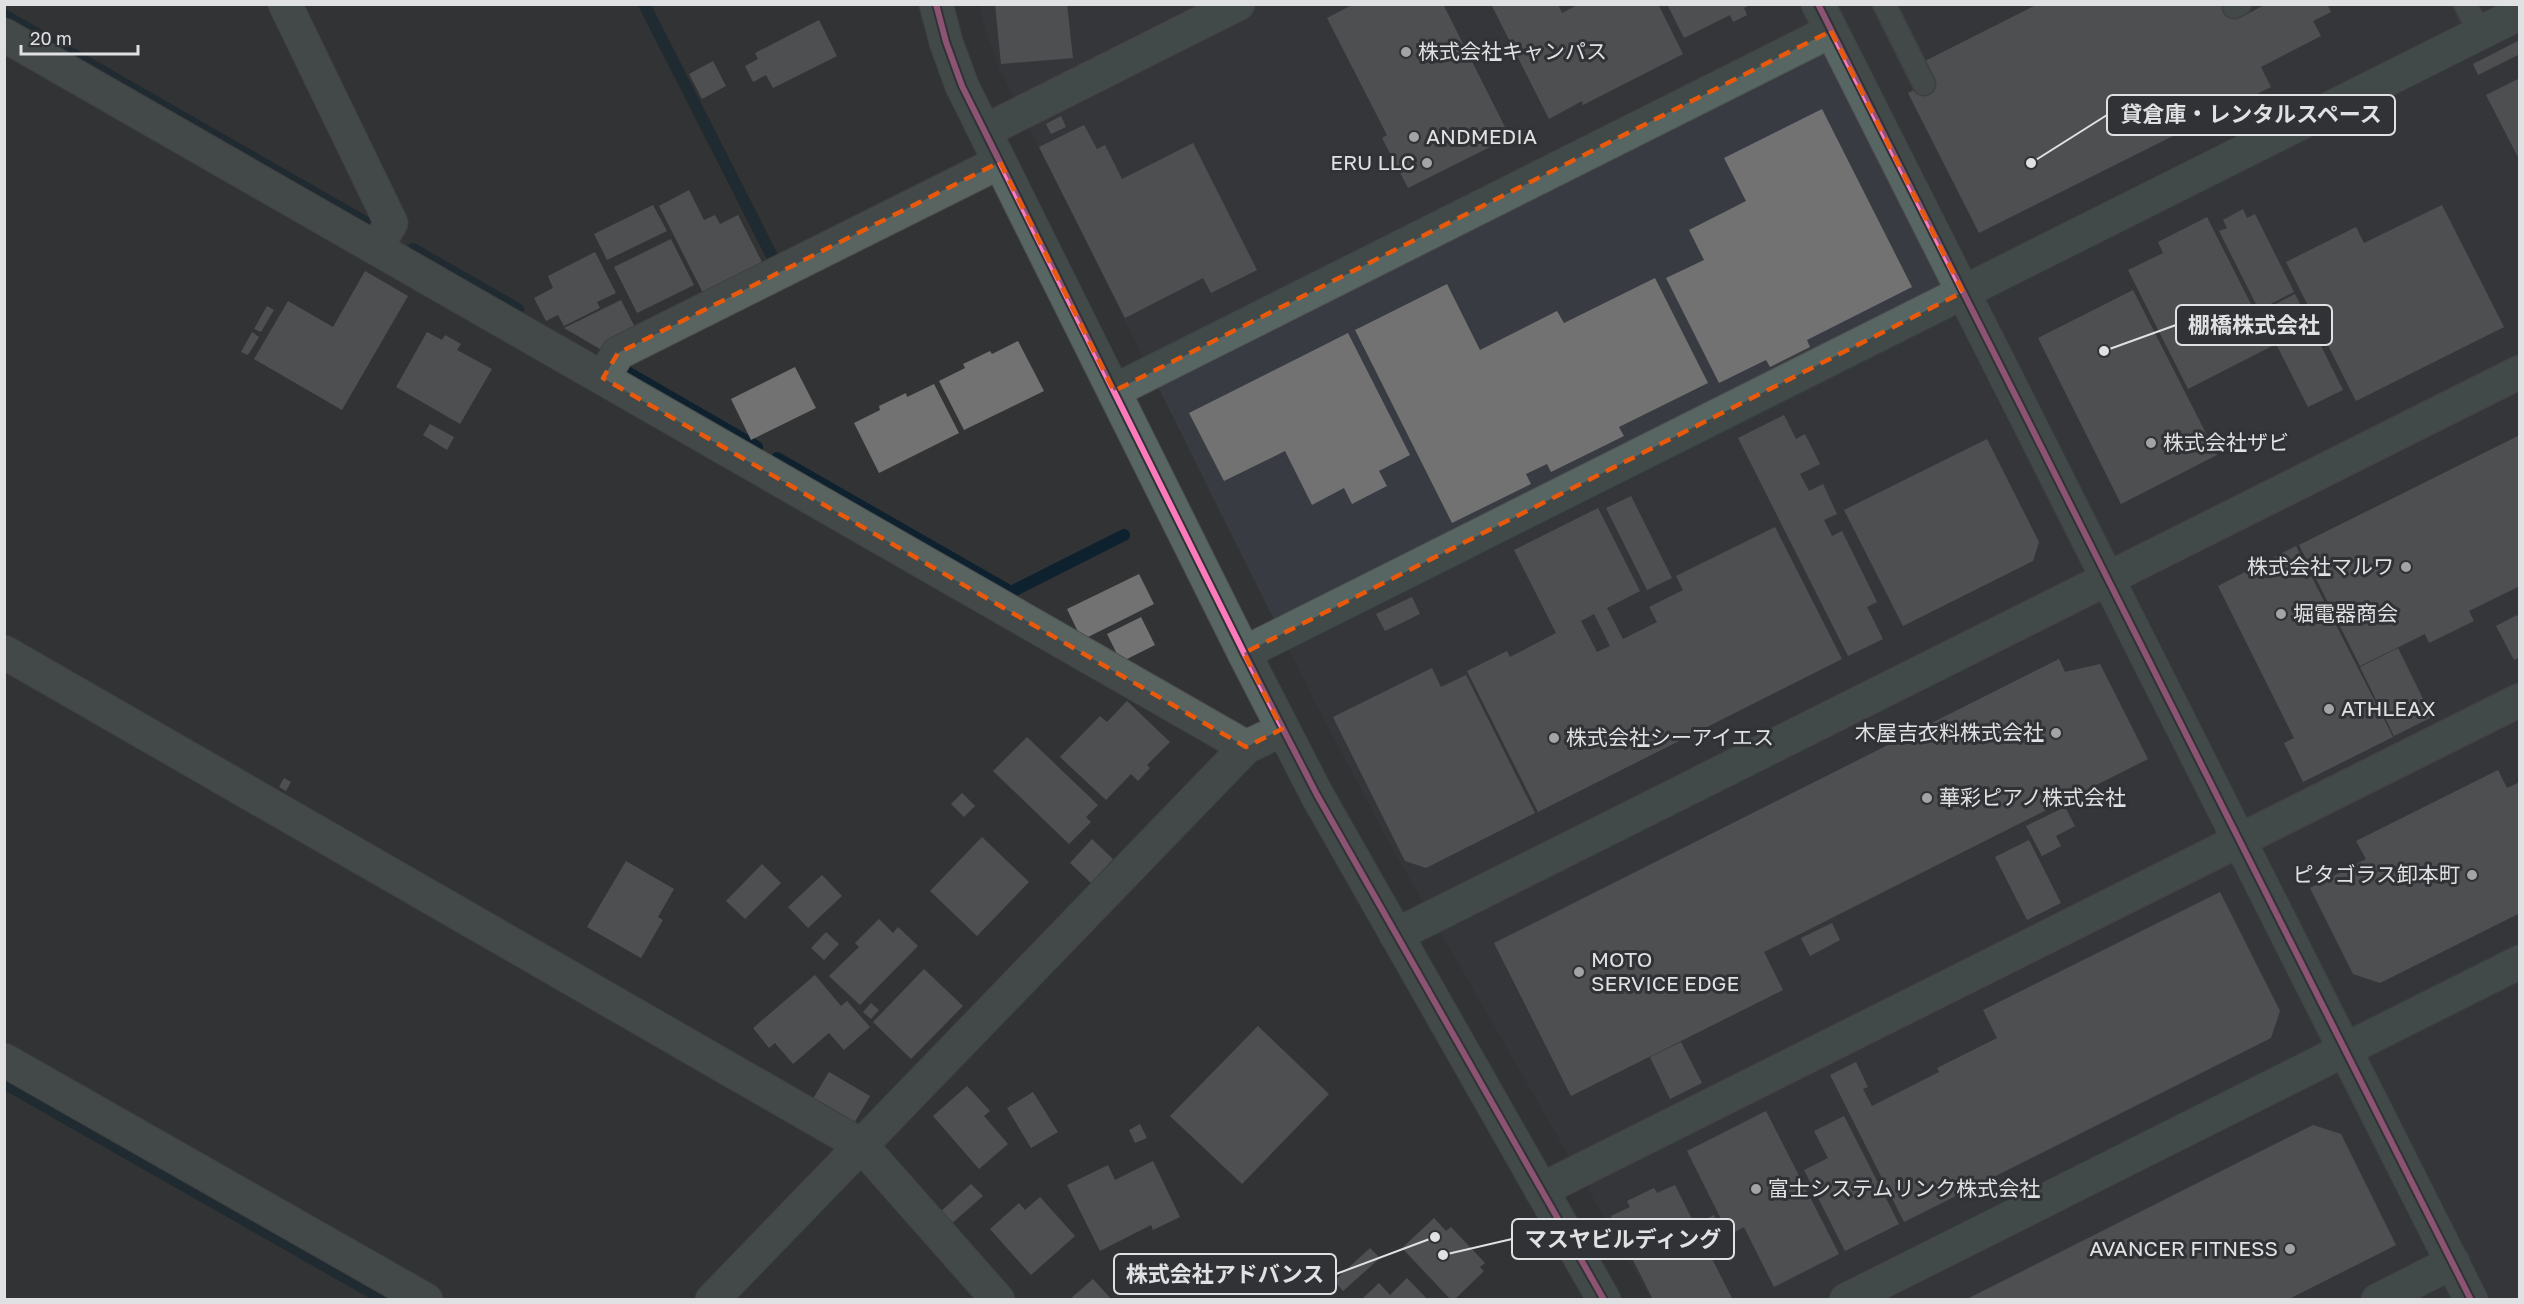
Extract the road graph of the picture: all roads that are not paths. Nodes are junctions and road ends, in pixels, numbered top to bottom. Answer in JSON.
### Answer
{"nodes":[{"id":1,"x":285,"y":4,"type":"edge"},
{"id":2,"x":936,"y":4,"type":"edge"},
{"id":3,"x":1238,"y":4,"type":"edge"},
{"id":4,"x":1884,"y":4,"type":"edge"},
{"id":5,"x":2520,"y":13,"type":"edge"},
{"id":6,"x":1825,"y":18,"type":"edge"},
{"id":7,"x":2473,"y":19,"type":"edge"},
{"id":8,"x":4,"y":35,"type":"edge"},
{"id":9,"x":1924,"y":84,"type":"dead end"},
{"id":10,"x":985,"y":131,"type":"junction"},
{"id":11,"x":1000,"y":162,"type":"junction"},
{"id":12,"x":376,"y":249,"type":"junction"},
{"id":13,"x":1963,"y":292,"type":"junction"},
{"id":14,"x":2520,"y":372,"type":"edge"},
{"id":15,"x":603,"y":378,"type":"junction"},
{"id":16,"x":1114,"y":391,"type":"junction"},
{"id":17,"x":2108,"y":578,"type":"junction"},
{"id":18,"x":4,"y":652,"type":"edge"},
{"id":19,"x":1244,"y":653,"type":"junction"},
{"id":20,"x":2520,"y":700,"type":"edge"},
{"id":21,"x":1282,"y":729,"type":"junction"},
{"id":22,"x":1246,"y":747,"type":"junction"},
{"id":23,"x":2240,"y":840,"type":"junction"},
{"id":24,"x":1396,"y":935,"type":"junction"},
{"id":25,"x":2520,"y":962,"type":"edge"},
{"id":26,"x":2345,"y":1050,"type":"junction"},
{"id":27,"x":4,"y":1060,"type":"edge"},
{"id":28,"x":861,"y":1145,"type":"junction"},
{"id":29,"x":1541,"y":1190,"type":"junction"},
{"id":30,"x":2453,"y":1262,"type":"junction"},
{"id":31,"x":426,"y":1299,"type":"edge"},
{"id":32,"x":712,"y":1299,"type":"edge"},
{"id":33,"x":998,"y":1299,"type":"edge"},
{"id":34,"x":1604,"y":1299,"type":"edge"},
{"id":35,"x":1846,"y":1299,"type":"edge"},
{"id":36,"x":2378,"y":1299,"type":"edge"},
{"id":37,"x":2471,"y":1299,"type":"edge"}],
"edges":[{"from":1,"to":12,"type":"street"},
{"from":2,"to":10,"type":"street"},
{"from":3,"to":10,"type":"street"},
{"from":4,"to":9,"type":"lane"},
{"from":5,"to":7,"type":"street"},
{"from":6,"to":13,"type":"street"},
{"from":6,"to":16,"type":"street"},
{"from":7,"to":13,"type":"street"},
{"from":8,"to":12,"type":"street"},
{"from":10,"to":11,"type":"street"},
{"from":11,"to":15,"type":"street"},
{"from":11,"to":16,"type":"street"},
{"from":12,"to":15,"type":"street"},
{"from":13,"to":17,"type":"street"},
{"from":13,"to":19,"type":"street"},
{"from":14,"to":17,"type":"street"},
{"from":15,"to":22,"type":"street"},
{"from":16,"to":19,"type":"street"},
{"from":17,"to":23,"type":"street"},
{"from":17,"to":24,"type":"street"},
{"from":18,"to":28,"type":"street"},
{"from":19,"to":21,"type":"street"},
{"from":20,"to":23,"type":"street"},
{"from":21,"to":22,"type":"street"},
{"from":21,"to":24,"type":"street"},
{"from":22,"to":28,"type":"street"},
{"from":23,"to":26,"type":"street"},
{"from":23,"to":29,"type":"street"},
{"from":24,"to":29,"type":"street"},
{"from":25,"to":26,"type":"street"},
{"from":26,"to":30,"type":"street"},
{"from":26,"to":35,"type":"street"},
{"from":27,"to":31,"type":"street"},
{"from":28,"to":32,"type":"street"},
{"from":28,"to":33,"type":"street"},
{"from":29,"to":34,"type":"street"},
{"from":30,"to":36,"type":"street"},
{"from":30,"to":37,"type":"street"}]}
